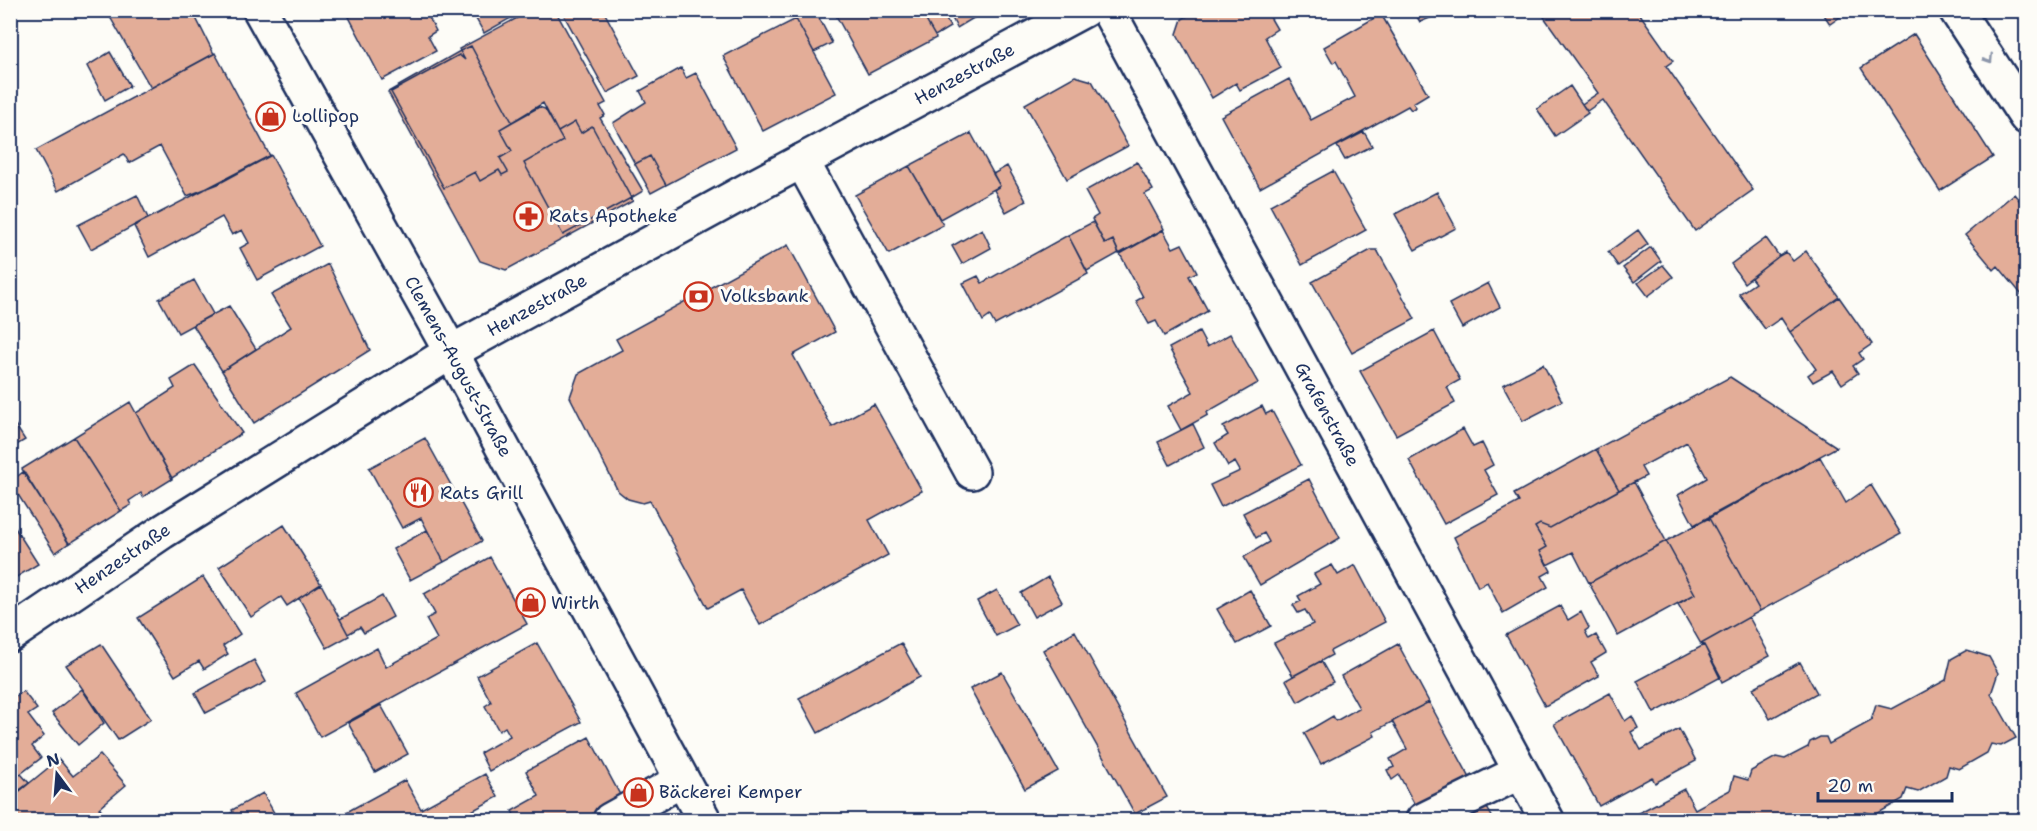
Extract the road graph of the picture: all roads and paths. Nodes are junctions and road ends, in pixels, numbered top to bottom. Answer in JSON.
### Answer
{"nodes":[{"id":1,"x":260,"y":10,"type":"edge"},
{"id":2,"x":1084,"y":10,"type":"edge"},
{"id":3,"x":1108,"y":10,"type":"edge"},
{"id":4,"x":1956,"y":10,"type":"edge"},
{"id":5,"x":2026,"y":117,"type":"edge"},
{"id":6,"x":802,"y":161,"type":"junction"},
{"id":7,"x":451,"y":352,"type":"junction"},
{"id":8,"x":972,"y":472,"type":"dead end"},
{"id":9,"x":10,"y":635,"type":"edge"},
{"id":10,"x":1520,"y":772,"type":"junction"},
{"id":11,"x":682,"y":780,"type":"junction"},
{"id":12,"x":610,"y":820,"type":"edge"},
{"id":13,"x":704,"y":820,"type":"edge"},
{"id":14,"x":1423,"y":820,"type":"edge"},
{"id":15,"x":1547,"y":820,"type":"edge"}],
"edges":[{"from":1,"to":7,"type":"street","name":"Clemens-August-Straße"},
{"from":2,"to":6,"type":"street","name":"Henzestraße"},
{"from":3,"to":10,"type":"street","name":"Grafenstraße"},
{"from":4,"to":5,"type":"street","one_way":true},
{"from":6,"to":7,"type":"street","name":"Henzestraße"},
{"from":6,"to":8,"type":"street"},
{"from":7,"to":9,"type":"street","name":"Henzestraße"},
{"from":7,"to":11,"type":"street","name":"Clemens-August-Straße"},
{"from":10,"to":14,"type":"street"},
{"from":10,"to":15,"type":"street","name":"Grafenstraße"},
{"from":11,"to":12,"type":"street"},
{"from":11,"to":13,"type":"street","name":"Clemens-August-Straße"}]}
